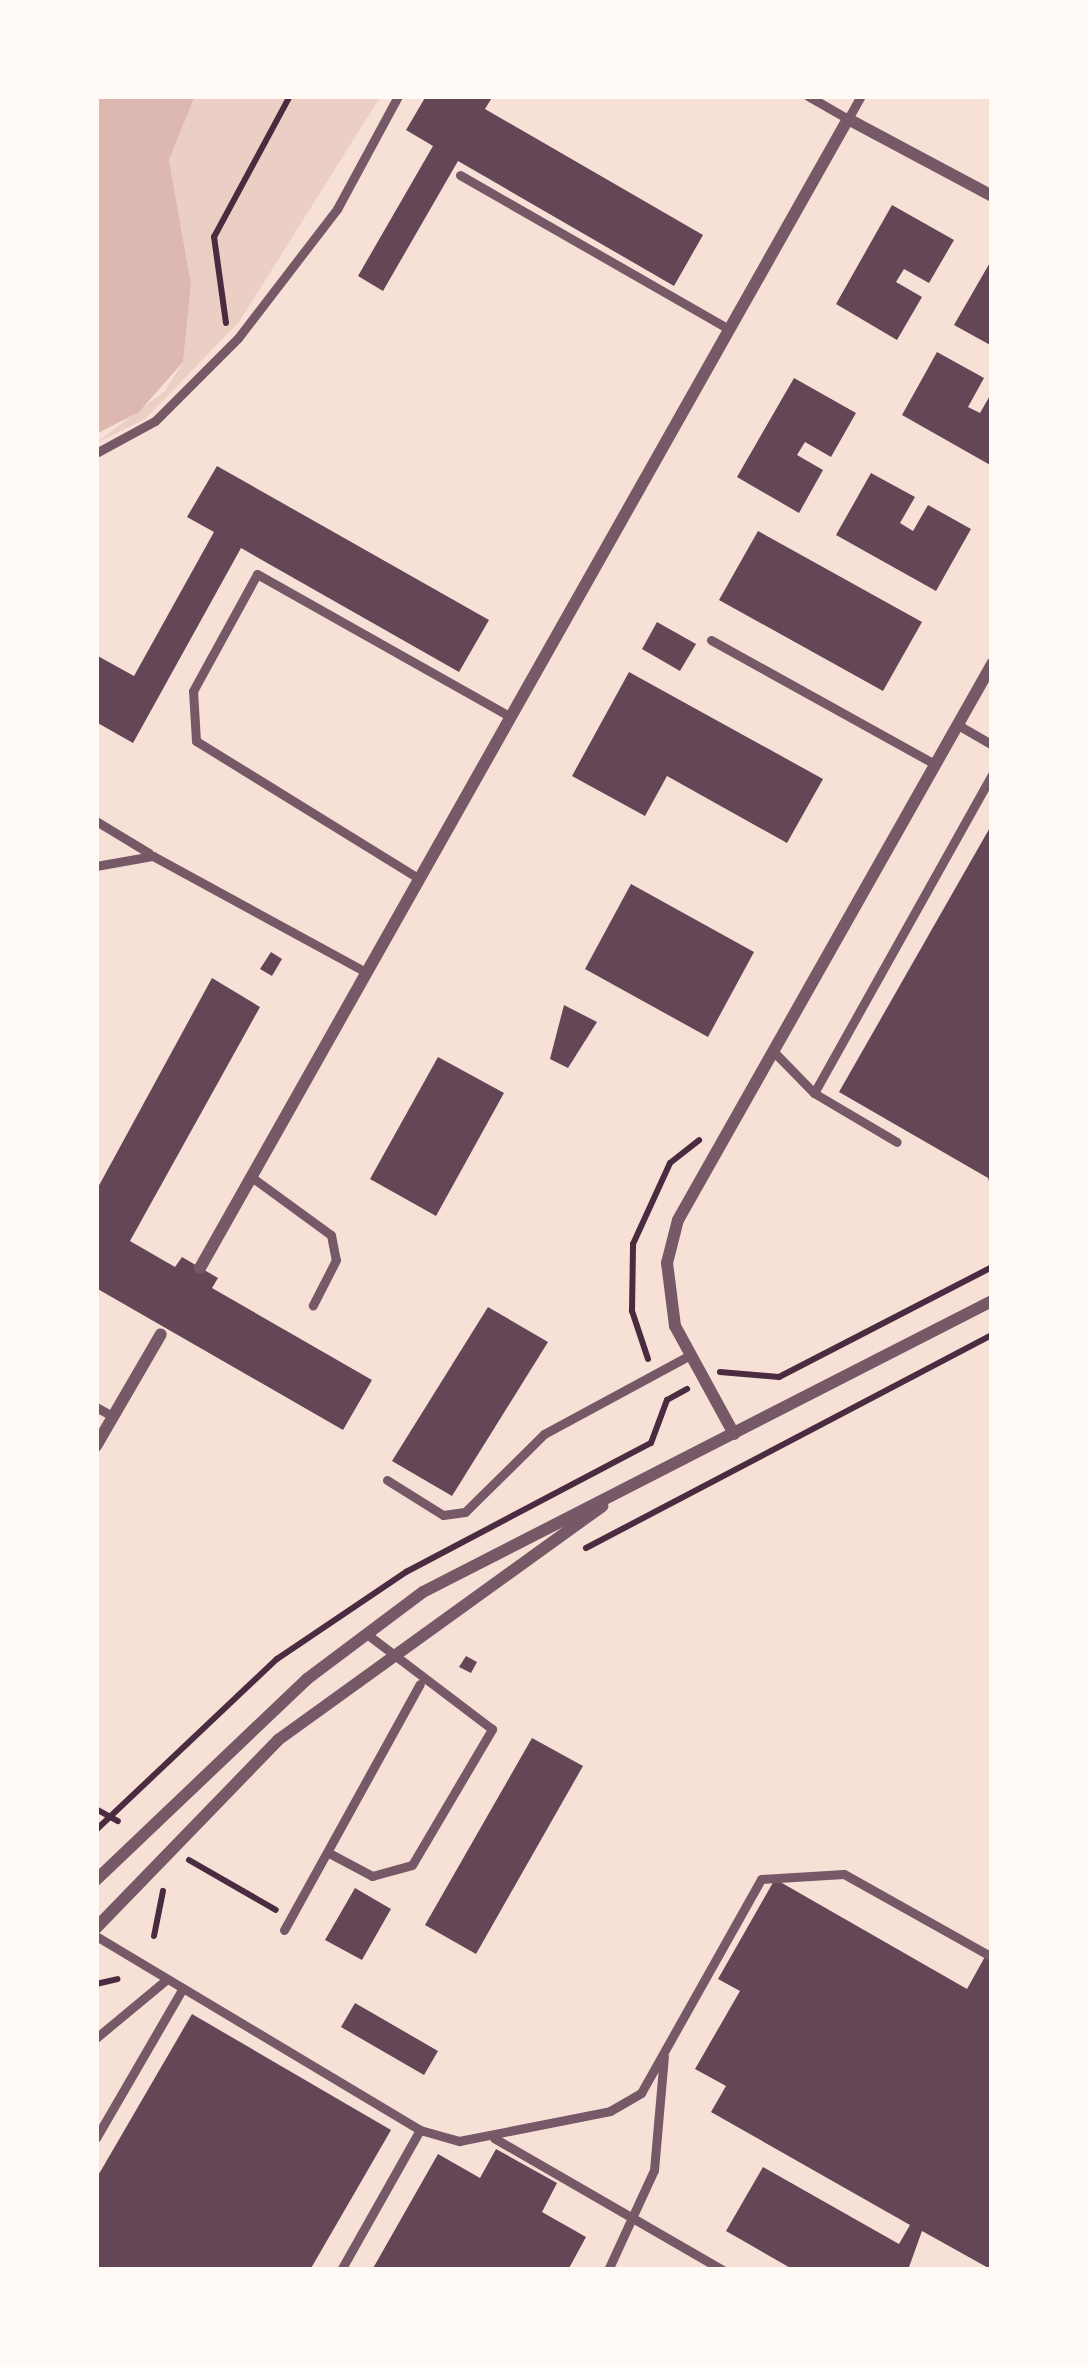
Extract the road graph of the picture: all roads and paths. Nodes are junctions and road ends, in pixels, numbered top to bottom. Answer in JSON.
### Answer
{"nodes":[{"id":1,"x":290,"y":96,"type":"edge"},
{"id":2,"x":398,"y":96,"type":"edge"},
{"id":3,"x":808,"y":96,"type":"edge"},
{"id":4,"x":861,"y":96,"type":"edge"},
{"id":5,"x":848,"y":119,"type":"junction"},
{"id":6,"x":460,"y":175,"type":"dead end"},
{"id":7,"x":992,"y":196,"type":"edge"},
{"id":8,"x":729,"y":329,"type":"junction"},
{"id":9,"x":238,"y":338,"type":"junction"},
{"id":10,"x":96,"y":453,"type":"edge"},
{"id":11,"x":711,"y":640,"type":"dead end"},
{"id":12,"x":992,"y":664,"type":"edge"},
{"id":13,"x":508,"y":716,"type":"junction"},
{"id":14,"x":958,"y":724,"type":"junction"},
{"id":15,"x":992,"y":745,"type":"edge"},
{"id":16,"x":935,"y":764,"type":"junction"},
{"id":17,"x":992,"y":775,"type":"edge"},
{"id":18,"x":96,"y":821,"type":"edge"},
{"id":19,"x":153,"y":856,"type":"junction"},
{"id":20,"x":96,"y":866,"type":"edge"},
{"id":21,"x":418,"y":878,"type":"junction"},
{"id":22,"x":364,"y":971,"type":"junction"},
{"id":23,"x":773,"y":1051,"type":"junction"},
{"id":24,"x":814,"y":1094,"type":"junction"},
{"id":25,"x":897,"y":1142,"type":"dead end"},
{"id":26,"x":250,"y":1177,"type":"junction"},
{"id":27,"x":200,"y":1268,"type":"dead end"},
{"id":28,"x":992,"y":1301,"type":"edge"},
{"id":29,"x":314,"y":1305,"type":"dead end"},
{"id":30,"x":160,"y":1334,"type":"dead end"},
{"id":31,"x":992,"y":1335,"type":"edge"},
{"id":32,"x":688,"y":1356,"type":"junction"},
{"id":33,"x":96,"y":1407,"type":"edge"},
{"id":34,"x":112,"y":1416,"type":"junction"},
{"id":35,"x":734,"y":1434,"type":"junction"},
{"id":36,"x":96,"y":1446,"type":"edge"},
{"id":37,"x":387,"y":1480,"type":"dead end"},
{"id":38,"x":628,"y":1488,"type":"junction"},
{"id":39,"x":580,"y":1552,"type":"dead end"},
{"id":40,"x":367,"y":1634,"type":"junction"},
{"id":41,"x":385,"y":1655,"type":"junction"},
{"id":42,"x":420,"y":1684,"type":"junction"},
{"id":43,"x":96,"y":1808,"type":"edge"},
{"id":44,"x":118,"y":1821,"type":"dead end"},
{"id":45,"x":205,"y":1846,"type":"dead end"},
{"id":46,"x":329,"y":1853,"type":"junction"},
{"id":47,"x":188,"y":1859,"type":"junction"},
{"id":48,"x":96,"y":1880,"type":"edge"},
{"id":49,"x":296,"y":1910,"type":"junction"},
{"id":50,"x":284,"y":1930,"type":"dead end"},
{"id":51,"x":96,"y":1932,"type":"edge"},
{"id":52,"x":154,"y":1936,"type":"dead end"},
{"id":53,"x":992,"y":1957,"type":"edge"},
{"id":54,"x":117,"y":1979,"type":"dead end"},
{"id":55,"x":167,"y":1979,"type":"junction"},
{"id":56,"x":96,"y":1984,"type":"edge"},
{"id":57,"x":183,"y":1988,"type":"junction"},
{"id":58,"x":96,"y":2038,"type":"edge"},
{"id":59,"x":664,"y":2051,"type":"junction"},
{"id":60,"x":98,"y":2131,"type":"edge"},
{"id":61,"x":420,"y":2131,"type":"junction"},
{"id":62,"x":494,"y":2138,"type":"junction"},
{"id":63,"x":636,"y":2220,"type":"junction"},
{"id":64,"x":341,"y":2270,"type":"edge"},
{"id":65,"x":608,"y":2270,"type":"edge"},
{"id":66,"x":723,"y":2270,"type":"edge"}],
"edges":[{"from":1,"to":9,"type":"path"},
{"from":2,"to":9,"type":"lane"},
{"from":3,"to":5,"type":"lane"},
{"from":4,"to":5,"type":"lane"},
{"from":5,"to":7,"type":"street"},
{"from":5,"to":8,"type":"street"},
{"from":6,"to":8,"type":"lane"},
{"from":8,"to":13,"type":"street"},
{"from":9,"to":10,"type":"lane"},
{"from":11,"to":16,"type":"lane"},
{"from":12,"to":14,"type":"street"},
{"from":13,"to":21,"type":"street"},
{"from":13,"to":21,"type":"lane"},
{"from":14,"to":15,"type":"lane"},
{"from":14,"to":16,"type":"street"},
{"from":16,"to":23,"type":"street"},
{"from":17,"to":24,"type":"lane"},
{"from":18,"to":19,"type":"lane"},
{"from":19,"to":20,"type":"lane"},
{"from":19,"to":22,"type":"lane"},
{"from":21,"to":22,"type":"street"},
{"from":22,"to":26,"type":"street"},
{"from":23,"to":24,"type":"lane"},
{"from":23,"to":32,"type":"street"},
{"from":24,"to":25,"type":"lane"},
{"from":26,"to":27,"type":"street"},
{"from":26,"to":29,"type":"lane"},
{"from":28,"to":35,"type":"street"},
{"from":30,"to":34,"type":"street"},
{"from":31,"to":39,"type":"path"},
{"from":32,"to":35,"type":"street"},
{"from":32,"to":37,"type":"lane"},
{"from":33,"to":34,"type":"lane"},
{"from":34,"to":36,"type":"street"},
{"from":35,"to":38,"type":"street"},
{"from":38,"to":40,"type":"street"},
{"from":38,"to":41,"type":"street"},
{"from":40,"to":41,"type":"lane"},
{"from":40,"to":48,"type":"street"},
{"from":41,"to":42,"type":"lane"},
{"from":41,"to":51,"type":"street"},
{"from":42,"to":46,"type":"lane"},
{"from":42,"to":46,"type":"lane"},
{"from":43,"to":44,"type":"path"},
{"from":45,"to":47,"type":"path"},
{"from":46,"to":49,"type":"lane"},
{"from":47,"to":49,"type":"path"},
{"from":47,"to":52,"type":"path"},
{"from":49,"to":50,"type":"lane"},
{"from":51,"to":55,"type":"lane"},
{"from":53,"to":59,"type":"lane"},
{"from":54,"to":56,"type":"path"},
{"from":55,"to":57,"type":"lane"},
{"from":55,"to":58,"type":"lane"},
{"from":57,"to":60,"type":"lane"},
{"from":57,"to":61,"type":"lane"},
{"from":59,"to":62,"type":"lane"},
{"from":59,"to":63,"type":"lane"},
{"from":61,"to":62,"type":"lane"},
{"from":61,"to":64,"type":"lane"},
{"from":62,"to":63,"type":"lane"},
{"from":63,"to":65,"type":"lane"},
{"from":63,"to":66,"type":"lane"}]}
